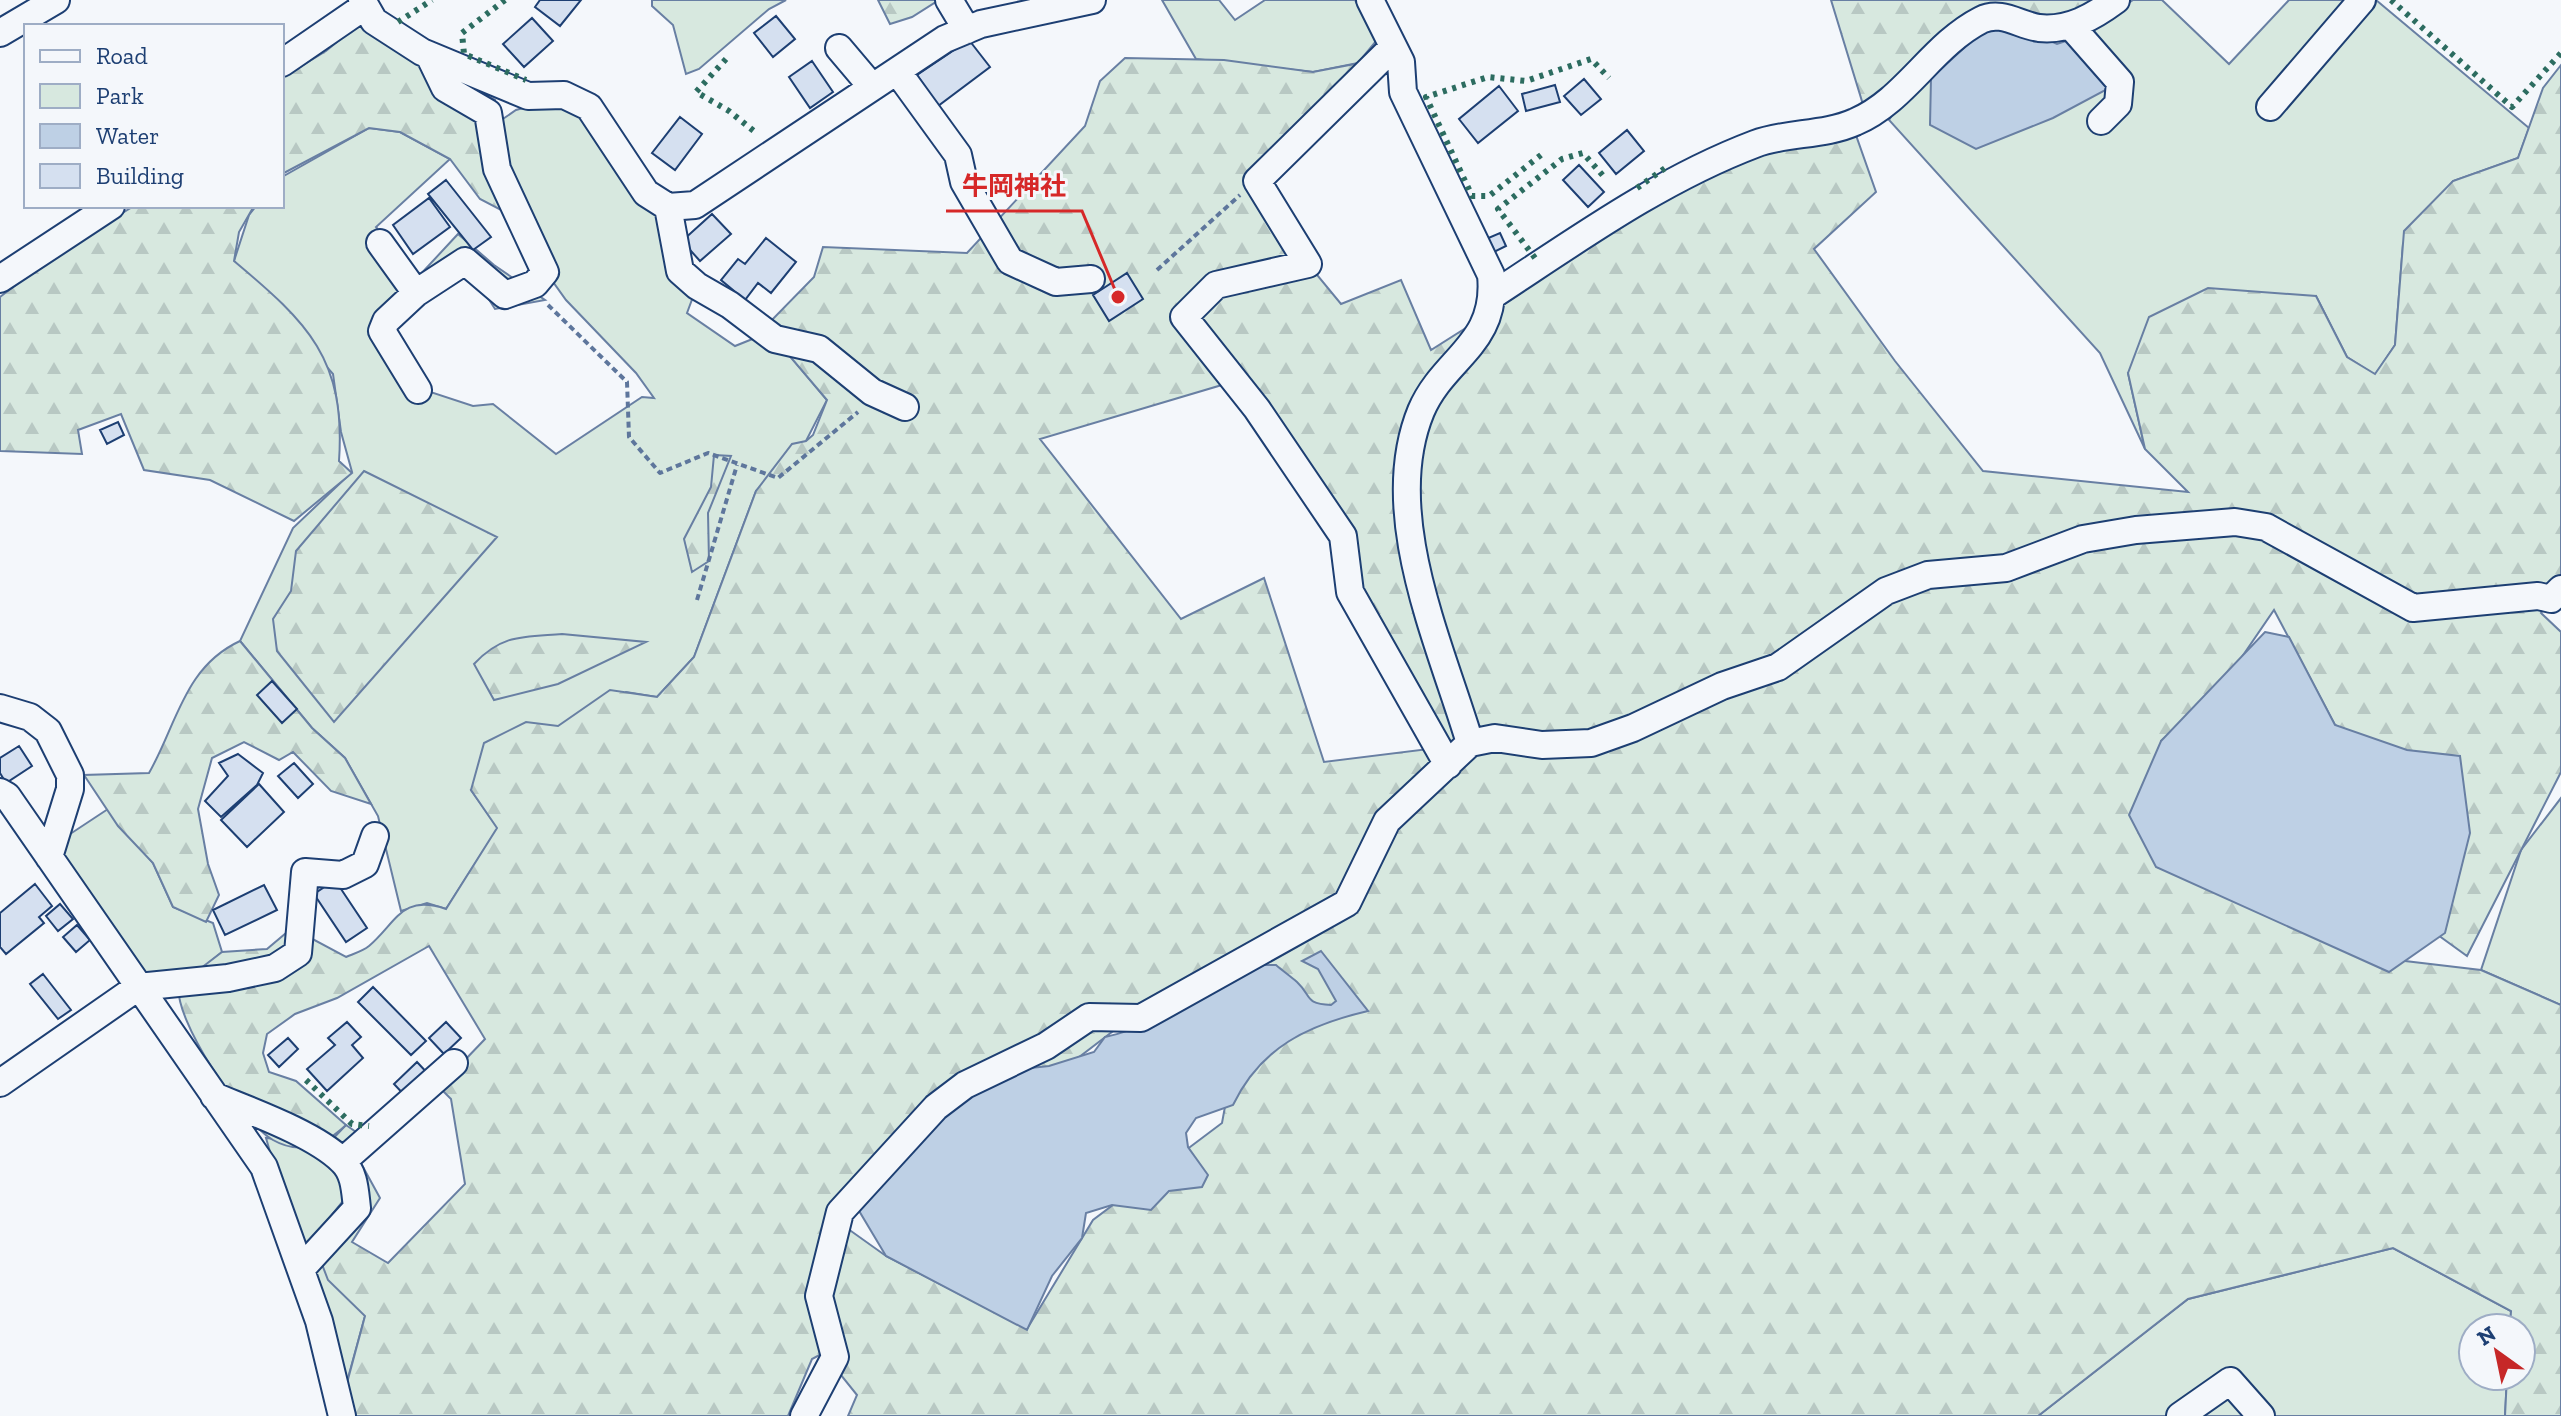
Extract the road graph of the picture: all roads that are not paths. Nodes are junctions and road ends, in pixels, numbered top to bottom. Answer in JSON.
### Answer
{"nodes":[{"id":1,"x":56,"y":0,"type":"edge"},
{"id":2,"x":949,"y":0,"type":"edge"},
{"id":3,"x":1092,"y":0,"type":"edge"},
{"id":4,"x":1370,"y":0,"type":"edge"},
{"id":5,"x":2116,"y":0,"type":"edge"},
{"id":6,"x":2362,"y":0,"type":"edge"},
{"id":7,"x":364,"y":3,"type":"edge"},
{"id":8,"x":2070,"y":25,"type":"junction"},
{"id":9,"x":967,"y":30,"type":"junction"},
{"id":10,"x":0,"y":33,"type":"edge"},
{"id":11,"x":1393,"y":47,"type":"junction"},
{"id":12,"x":839,"y":48,"type":"dead end"},
{"id":13,"x":429,"y":55,"type":"junction"},
{"id":14,"x":284,"y":62,"type":"edge"},
{"id":15,"x":897,"y":71,"type":"junction"},
{"id":16,"x":872,"y":87,"type":"junction"},
{"id":17,"x":2270,"y":107,"type":"dead end"},
{"id":18,"x":2101,"y":121,"type":"dead end"},
{"id":19,"x":668,"y":207,"type":"junction"},
{"id":20,"x":108,"y":208,"type":"edge"},
{"id":21,"x":380,"y":243,"type":"dead end"},
{"id":22,"x":0,"y":279,"type":"edge"},
{"id":23,"x":1091,"y":279,"type":"dead end"},
{"id":24,"x":416,"y":293,"type":"junction"},
{"id":25,"x":1493,"y":295,"type":"junction"},
{"id":26,"x":418,"y":390,"type":"dead end"},
{"id":27,"x":896,"y":403,"type":"road end"},
{"id":28,"x":2558,"y":599,"type":"edge"},
{"id":29,"x":0,"y":708,"type":"edge"},
{"id":30,"x":1470,"y":743,"type":"junction"},
{"id":31,"x":1448,"y":765,"type":"junction"},
{"id":32,"x":0,"y":792,"type":"edge"},
{"id":33,"x":375,"y":836,"type":"dead end"},
{"id":34,"x":49,"y":857,"type":"junction"},
{"id":35,"x":138,"y":987,"type":"junction"},
{"id":36,"x":454,"y":1063,"type":"dead end"},
{"id":37,"x":0,"y":1083,"type":"edge"},
{"id":38,"x":214,"y":1096,"type":"junction"},
{"id":39,"x":343,"y":1161,"type":"junction"},
{"id":40,"x":302,"y":1268,"type":"junction"},
{"id":41,"x":342,"y":1416,"type":"edge"},
{"id":42,"x":804,"y":1416,"type":"edge"},
{"id":43,"x":2180,"y":1416,"type":"edge"},
{"id":44,"x":2261,"y":1416,"type":"edge"}],
"edges":[{"from":1,"to":10,"type":"street"},
{"from":2,"to":9,"type":"street"},
{"from":3,"to":9,"type":"street"},
{"from":4,"to":11,"type":"street"},
{"from":5,"to":8,"type":"street"},
{"from":6,"to":17,"type":"street"},
{"from":7,"to":13,"type":"street"},
{"from":7,"to":14,"type":"street"},
{"from":8,"to":18,"type":"street"},
{"from":8,"to":25,"type":"street"},
{"from":9,"to":15,"type":"street"},
{"from":11,"to":25,"type":"street"},
{"from":11,"to":31,"type":"street"},
{"from":12,"to":16,"type":"street"},
{"from":13,"to":19,"type":"street"},
{"from":13,"to":24,"type":"street"},
{"from":15,"to":16,"type":"street"},
{"from":15,"to":23,"type":"street"},
{"from":16,"to":19,"type":"street"},
{"from":19,"to":27,"type":"street"},
{"from":20,"to":22,"type":"street"},
{"from":21,"to":24,"type":"street"},
{"from":24,"to":26,"type":"street"},
{"from":25,"to":30,"type":"street"},
{"from":28,"to":30,"type":"street"},
{"from":29,"to":34,"type":"street"},
{"from":30,"to":31,"type":"street"},
{"from":31,"to":42,"type":"street"},
{"from":32,"to":34,"type":"street"},
{"from":33,"to":35,"type":"street"},
{"from":34,"to":35,"type":"street"},
{"from":35,"to":37,"type":"street"},
{"from":35,"to":38,"type":"street"},
{"from":36,"to":39,"type":"street"},
{"from":38,"to":39,"type":"street"},
{"from":38,"to":40,"type":"street"},
{"from":39,"to":40,"type":"street"},
{"from":40,"to":41,"type":"street"},
{"from":43,"to":44,"type":"street"}]}
